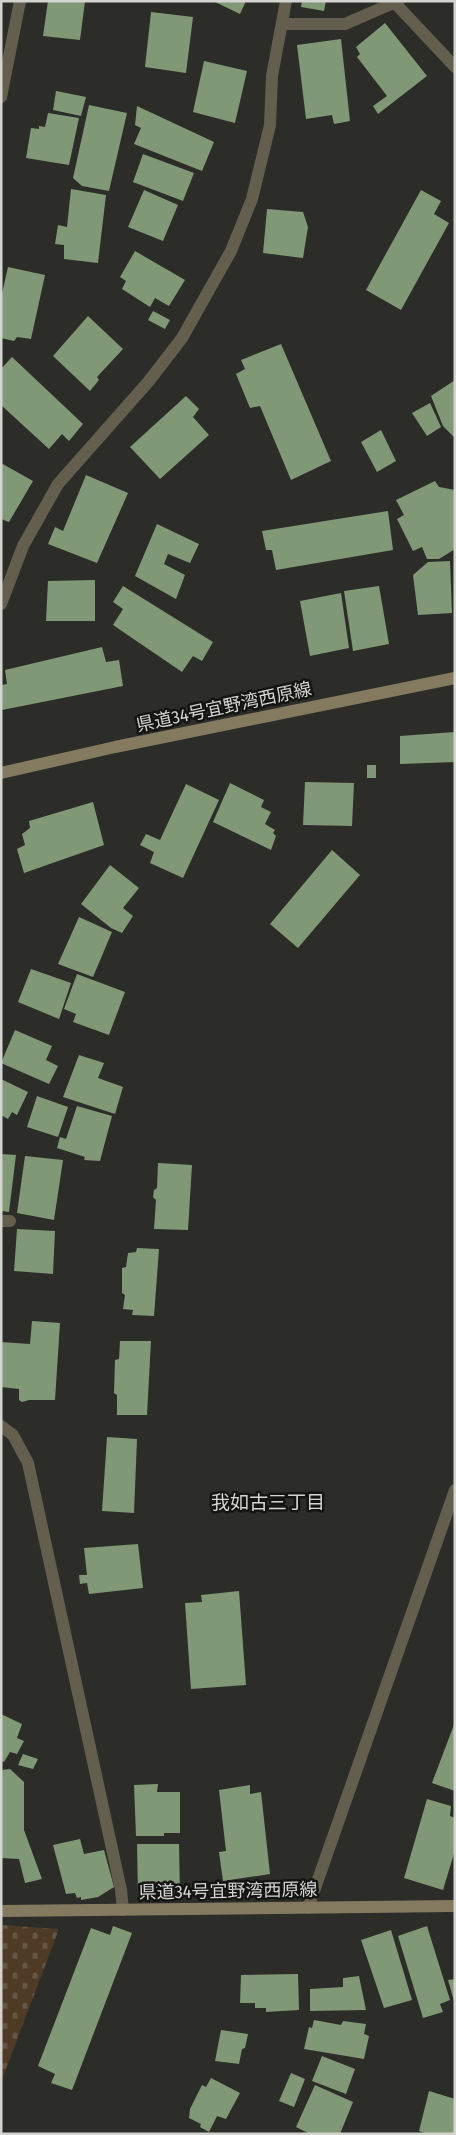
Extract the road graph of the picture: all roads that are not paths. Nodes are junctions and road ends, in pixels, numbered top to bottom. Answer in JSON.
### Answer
{"nodes":[{"id":1,"x":20,"y":1,"type":"edge"},
{"id":2,"x":286,"y":1,"type":"edge"},
{"id":3,"x":398,"y":1,"type":"edge"},
{"id":4,"x":394,"y":2,"type":"edge"},
{"id":5,"x":283,"y":24,"type":"junction"},
{"id":6,"x":455,"y":66,"type":"edge"},
{"id":7,"x":1,"y":97,"type":"edge"},
{"id":8,"x":4,"y":586,"type":"edge"},
{"id":9,"x":1,"y":604,"type":"edge"},
{"id":10,"x":455,"y":678,"type":"edge"},
{"id":11,"x":1,"y":773,"type":"edge"},
{"id":12,"x":1,"y":1426,"type":"edge"},
{"id":13,"x":455,"y":1490,"type":"edge"},
{"id":14,"x":455,"y":1906,"type":"edge"},
{"id":15,"x":308,"y":1908,"type":"junction"},
{"id":16,"x":123,"y":1910,"type":"junction"},
{"id":17,"x":1,"y":1911,"type":"edge"}],
"edges":[{"from":1,"to":7,"type":"street"},
{"from":2,"to":5,"type":"street"},
{"from":3,"to":4,"type":"street"},
{"from":4,"to":5,"type":"street"},
{"from":4,"to":6,"type":"street"},
{"from":5,"to":8,"type":"street"},
{"from":8,"to":9,"type":"street"},
{"from":10,"to":11,"type":"main road","name":"県道34号宜野湾西原線"},
{"from":12,"to":16,"type":"street"},
{"from":13,"to":15,"type":"street"},
{"from":14,"to":15,"type":"main road","name":"県道34号宜野湾西原線"},
{"from":15,"to":16,"type":"main road","name":"県道34号宜野湾西原線"},
{"from":16,"to":17,"type":"main road","name":"県道34号宜野湾西原線"}]}
